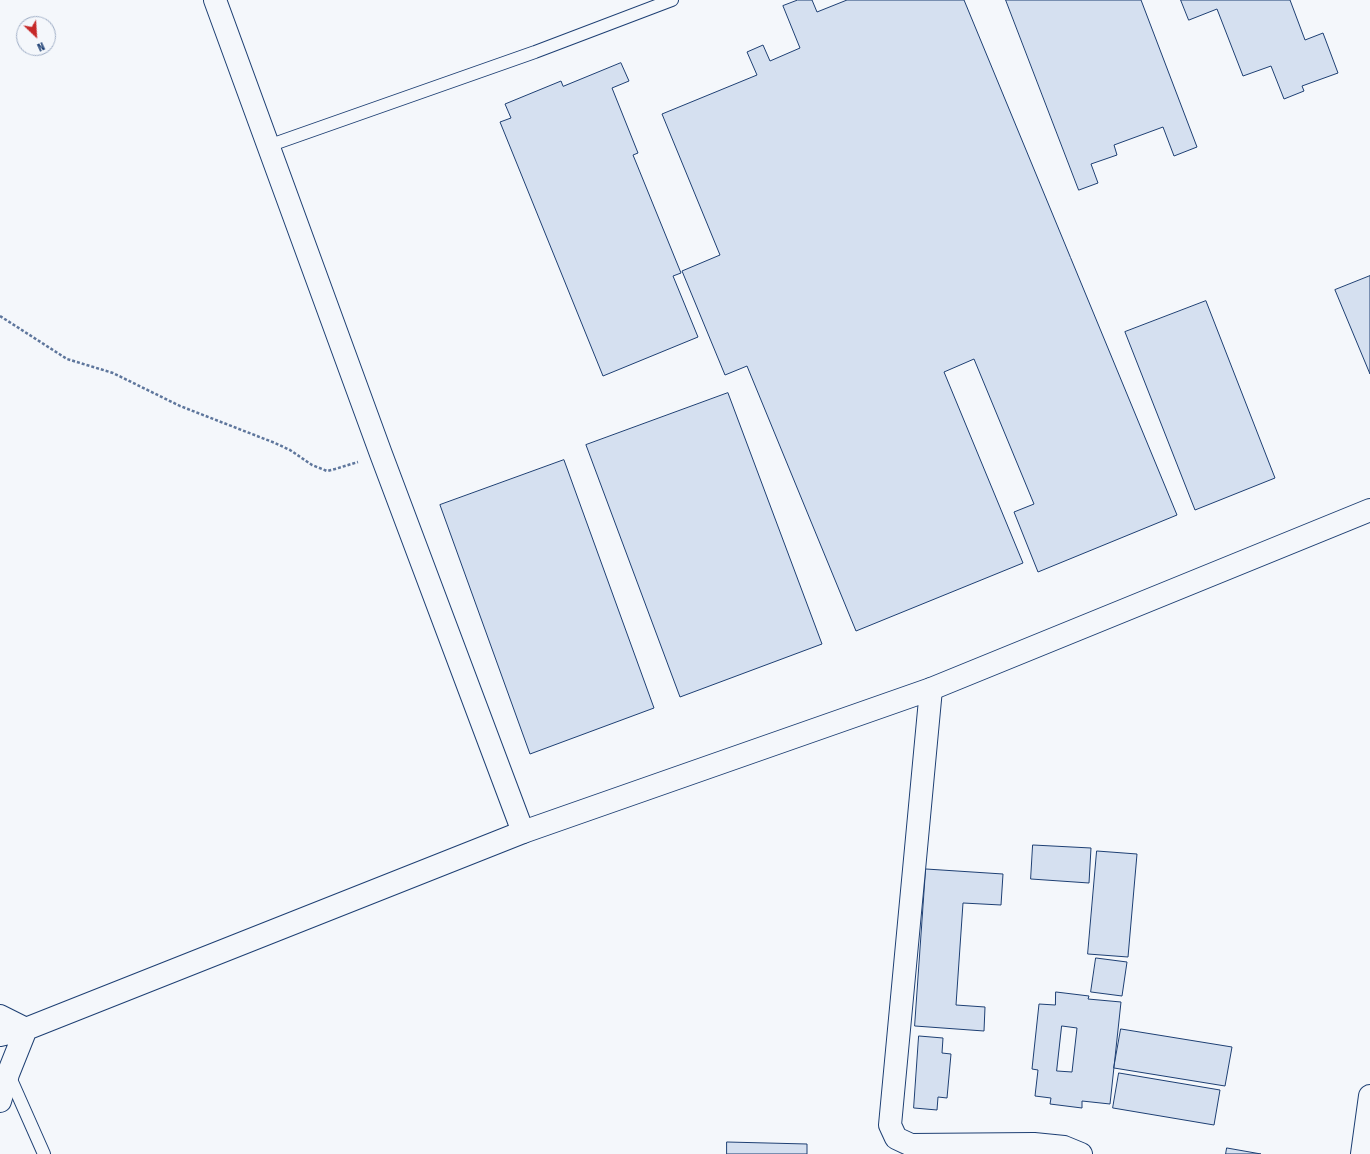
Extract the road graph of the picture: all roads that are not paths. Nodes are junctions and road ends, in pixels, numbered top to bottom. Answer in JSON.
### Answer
{"nodes":[{"id":1,"x":215,"y":0,"type":"edge"},
{"id":2,"x":672,"y":0,"type":"edge"},
{"id":3,"x":268,"y":146,"type":"junction"},
{"id":4,"x":1370,"y":510,"type":"edge"},
{"id":5,"x":931,"y":689,"type":"junction"},
{"id":6,"x":523,"y":832,"type":"junction"},
{"id":7,"x":0,"y":1016,"type":"edge"},
{"id":8,"x":26,"y":1029,"type":"junction"},
{"id":9,"x":0,"y":1035,"type":"edge"},
{"id":10,"x":8,"y":1074,"type":"junction"},
{"id":11,"x":1370,"y":1096,"type":"edge"},
{"id":12,"x":0,"y":1101,"type":"edge"},
{"id":13,"x":890,"y":1125,"type":"junction"},
{"id":14,"x":44,"y":1154,"type":"edge"},
{"id":15,"x":890,"y":1154,"type":"edge"},
{"id":16,"x":1080,"y":1154,"type":"edge"},
{"id":17,"x":1362,"y":1154,"type":"edge"}],
"edges":[{"from":1,"to":3,"type":"street"},
{"from":2,"to":3,"type":"lane"},
{"from":3,"to":6,"type":"street"},
{"from":4,"to":5,"type":"street"},
{"from":5,"to":6,"type":"street"},
{"from":5,"to":13,"type":"street"},
{"from":6,"to":8,"type":"street"},
{"from":7,"to":8,"type":"street"},
{"from":8,"to":9,"type":"street"},
{"from":8,"to":10,"type":"street"},
{"from":10,"to":12,"type":"street"},
{"from":10,"to":14,"type":"lane"},
{"from":11,"to":17,"type":"street"},
{"from":13,"to":15,"type":"street"},
{"from":13,"to":16,"type":"street"}]}
